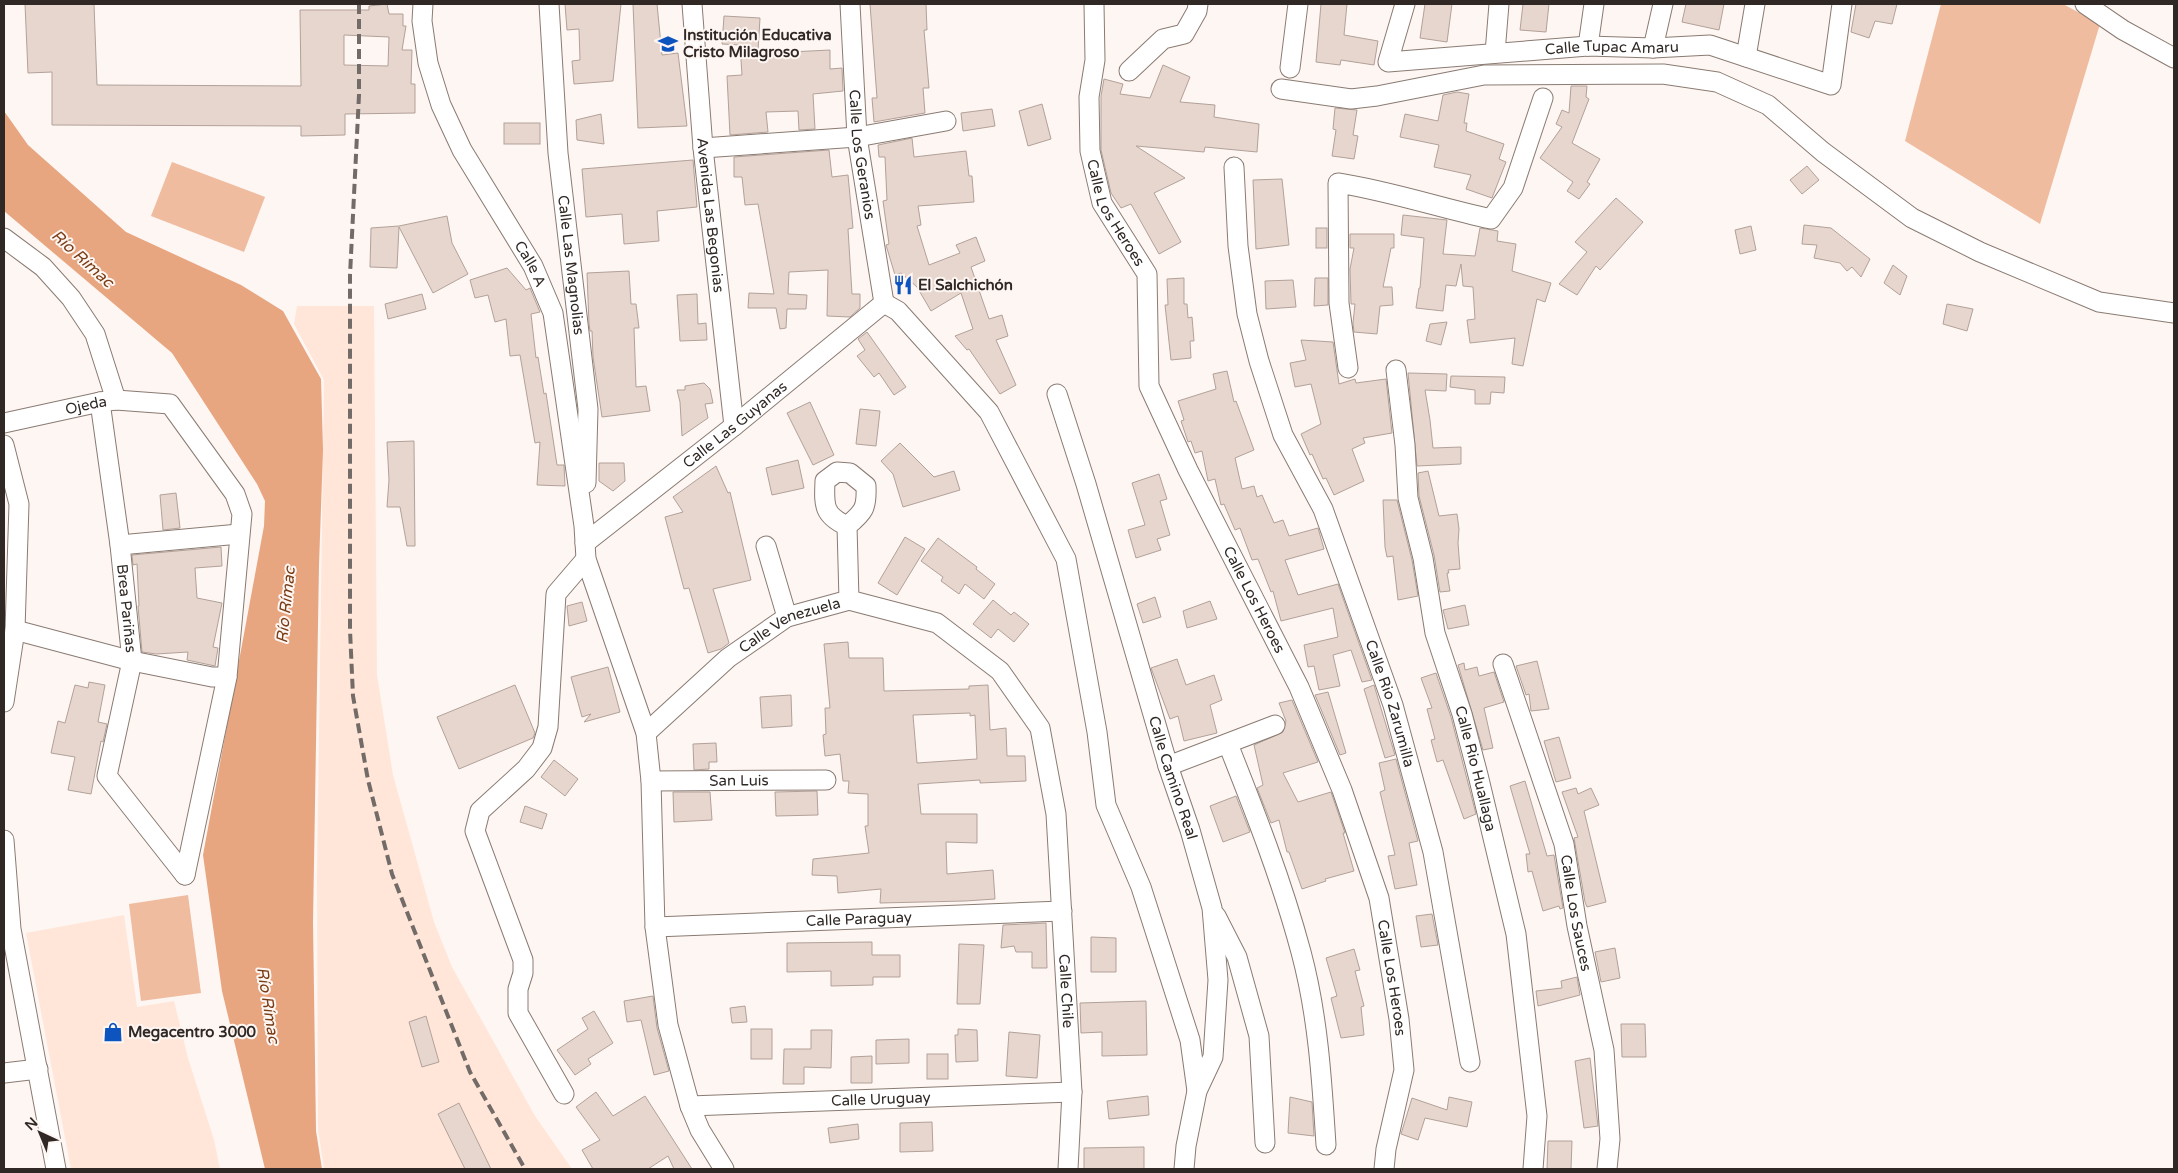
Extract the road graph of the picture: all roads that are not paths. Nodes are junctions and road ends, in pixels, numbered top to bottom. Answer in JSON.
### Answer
{"nodes":[{"id":1,"x":423,"y":4,"type":"edge"},
{"id":2,"x":549,"y":4,"type":"edge"},
{"id":3,"x":692,"y":4,"type":"edge"},
{"id":4,"x":850,"y":4,"type":"edge"},
{"id":5,"x":1094,"y":4,"type":"edge"},
{"id":6,"x":1198,"y":4,"type":"edge"},
{"id":7,"x":1298,"y":4,"type":"edge"},
{"id":8,"x":1405,"y":4,"type":"edge"},
{"id":9,"x":1499,"y":4,"type":"edge"},
{"id":10,"x":1594,"y":4,"type":"edge"},
{"id":11,"x":1663,"y":4,"type":"edge"},
{"id":12,"x":1756,"y":4,"type":"edge"},
{"id":13,"x":1842,"y":4,"type":"edge"},
{"id":14,"x":2085,"y":4,"type":"edge"},
{"id":15,"x":1588,"y":46,"type":"junction"},
{"id":16,"x":1653,"y":48,"type":"junction"},
{"id":17,"x":1495,"y":53,"type":"junction"},
{"id":18,"x":1746,"y":57,"type":"junction"},
{"id":19,"x":2174,"y":58,"type":"edge"},
{"id":20,"x":1290,"y":68,"type":"dead end"},
{"id":21,"x":1129,"y":72,"type":"dead end"},
{"id":22,"x":1282,"y":89,"type":"dead end"},
{"id":23,"x":1543,"y":98,"type":"dead end"},
{"id":24,"x":946,"y":121,"type":"dead end"},
{"id":25,"x":857,"y":137,"type":"junction"},
{"id":26,"x":703,"y":148,"type":"junction"},
{"id":27,"x":1234,"y":167,"type":"dead end"},
{"id":28,"x":4,"y":238,"type":"edge"},
{"id":29,"x":884,"y":303,"type":"junction"},
{"id":30,"x":2174,"y":313,"type":"edge"},
{"id":31,"x":1348,"y":368,"type":"dead end"},
{"id":32,"x":1396,"y":370,"type":"dead end"},
{"id":33,"x":1057,"y":394,"type":"dead end"},
{"id":34,"x":108,"y":401,"type":"junction"},
{"id":35,"x":4,"y":423,"type":"edge"},
{"id":36,"x":734,"y":426,"type":"junction"},
{"id":37,"x":4,"y":445,"type":"edge"},
{"id":38,"x":847,"y":526,"type":"dead end"},
{"id":39,"x":239,"y":534,"type":"junction"},
{"id":40,"x":585,"y":543,"type":"junction"},
{"id":41,"x":120,"y":545,"type":"junction"},
{"id":42,"x":766,"y":546,"type":"dead end"},
{"id":43,"x":849,"y":600,"type":"junction"},
{"id":44,"x":787,"y":617,"type":"junction"},
{"id":45,"x":15,"y":630,"type":"junction"},
{"id":46,"x":132,"y":661,"type":"junction"},
{"id":47,"x":1503,"y":664,"type":"dead end"},
{"id":48,"x":226,"y":677,"type":"junction"},
{"id":49,"x":4,"y":702,"type":"edge"},
{"id":50,"x":1275,"y":724,"type":"dead end"},
{"id":51,"x":646,"y":733,"type":"junction"},
{"id":52,"x":1228,"y":744,"type":"junction"},
{"id":53,"x":1168,"y":766,"type":"junction"},
{"id":54,"x":826,"y":780,"type":"dead end"},
{"id":55,"x":652,"y":781,"type":"junction"},
{"id":56,"x":1056,"y":814,"type":"joint"},
{"id":57,"x":4,"y":840,"type":"edge"},
{"id":58,"x":1212,"y":908,"type":"junction"},
{"id":59,"x":1062,"y":911,"type":"junction"},
{"id":60,"x":655,"y":927,"type":"junction"},
{"id":61,"x":1470,"y":1062,"type":"dead end"},
{"id":62,"x":38,"y":1069,"type":"junction"},
{"id":63,"x":4,"y":1073,"type":"edge"},
{"id":64,"x":1197,"y":1091,"type":"junction"},
{"id":65,"x":1072,"y":1092,"type":"junction"},
{"id":66,"x":564,"y":1094,"type":"dead end"},
{"id":67,"x":690,"y":1106,"type":"junction"},
{"id":68,"x":1265,"y":1143,"type":"dead end"},
{"id":69,"x":1326,"y":1145,"type":"dead end"},
{"id":70,"x":56,"y":1169,"type":"edge"},
{"id":71,"x":724,"y":1169,"type":"edge"},
{"id":72,"x":1068,"y":1169,"type":"edge"},
{"id":73,"x":1184,"y":1169,"type":"edge"},
{"id":74,"x":1384,"y":1169,"type":"edge"},
{"id":75,"x":1534,"y":1169,"type":"edge"},
{"id":76,"x":1607,"y":1169,"type":"edge"}],
"edges":[{"from":1,"to":40,"type":"street","name":"Calle A"},
{"from":2,"to":40,"type":"street","name":"Calle Las Magnolias"},
{"from":3,"to":26,"type":"street","name":"Avenida Las Begonias"},
{"from":4,"to":25,"type":"street","name":"Calle Los Geranios"},
{"from":5,"to":74,"type":"street","name":"Calle Los Heroes"},
{"from":6,"to":21,"type":"street"},
{"from":7,"to":20,"type":"street"},
{"from":8,"to":17,"type":"street","name":"Calle Tupac Amaru"},
{"from":9,"to":17,"type":"street"},
{"from":10,"to":15,"type":"street"},
{"from":11,"to":16,"type":"street"},
{"from":12,"to":18,"type":"street"},
{"from":13,"to":18,"type":"street","name":"Calle Tupac Amaru"},
{"from":14,"to":19,"type":"street"},
{"from":15,"to":16,"type":"street","name":"Calle Tupac Amaru"},
{"from":15,"to":17,"type":"street","name":"Calle Tupac Amaru"},
{"from":16,"to":18,"type":"street","name":"Calle Tupac Amaru"},
{"from":22,"to":30,"type":"street"},
{"from":23,"to":31,"type":"street"},
{"from":24,"to":25,"type":"street"},
{"from":25,"to":26,"type":"street"},
{"from":25,"to":29,"type":"street","name":"Calle Los Geranios"},
{"from":26,"to":36,"type":"street","name":"Avenida Las Begonias"},
{"from":27,"to":61,"type":"street","name":"Calle Rio Zarumilla"},
{"from":28,"to":34,"type":"street","name":"Brea Pariñas"},
{"from":29,"to":36,"type":"street","name":"Calle Las Guyanas"},
{"from":29,"to":64,"type":"street"},
{"from":32,"to":75,"type":"street","name":"Calle Rio Huallaga"},
{"from":33,"to":53,"type":"street","name":"Calle Camino Real"},
{"from":34,"to":35,"type":"street","name":"Ojeda"},
{"from":34,"to":39,"type":"street","name":"Ojeda"},
{"from":34,"to":41,"type":"street","name":"Brea Pariñas"},
{"from":36,"to":40,"type":"street","name":"Calle Las Guyanas"},
{"from":37,"to":45,"type":"street"},
{"from":38,"to":43,"type":"street"},
{"from":39,"to":41,"type":"street"},
{"from":39,"to":48,"type":"street"},
{"from":40,"to":51,"type":"street"},
{"from":40,"to":66,"type":"street","name":"Calle Las Guyanas"},
{"from":41,"to":46,"type":"street","name":"Brea Pariñas"},
{"from":42,"to":44,"type":"street"},
{"from":43,"to":44,"type":"street","name":"Calle Venezuela"},
{"from":43,"to":56,"type":"street","name":"Calle Venezuela"},
{"from":44,"to":51,"type":"street","name":"Calle Venezuela"},
{"from":45,"to":46,"type":"street"},
{"from":45,"to":49,"type":"street"},
{"from":46,"to":48,"type":"street"},
{"from":46,"to":48,"type":"street","name":"Brea Pariñas"},
{"from":47,"to":76,"type":"street","name":"Calle Los Sauces"},
{"from":50,"to":52,"type":"street"},
{"from":51,"to":55,"type":"street"},
{"from":52,"to":53,"type":"street"},
{"from":52,"to":69,"type":"street"},
{"from":53,"to":58,"type":"street","name":"Calle Camino Real"},
{"from":54,"to":55,"type":"street","name":"San Luis"},
{"from":55,"to":60,"type":"street"},
{"from":56,"to":59,"type":"street","name":"Calle Chile"},
{"from":57,"to":62,"type":"street"},
{"from":58,"to":64,"type":"street","name":"Calle Camino Real"},
{"from":58,"to":68,"type":"street"},
{"from":59,"to":60,"type":"street","name":"Calle Paraguay"},
{"from":59,"to":65,"type":"street","name":"Calle Chile"},
{"from":60,"to":67,"type":"street"},
{"from":62,"to":63,"type":"street"},
{"from":62,"to":70,"type":"street"},
{"from":64,"to":73,"type":"street","name":"Calle Camino Real"},
{"from":65,"to":67,"type":"street","name":"Calle Uruguay"},
{"from":65,"to":72,"type":"street","name":"Calle Chile"},
{"from":67,"to":71,"type":"street"}]}
